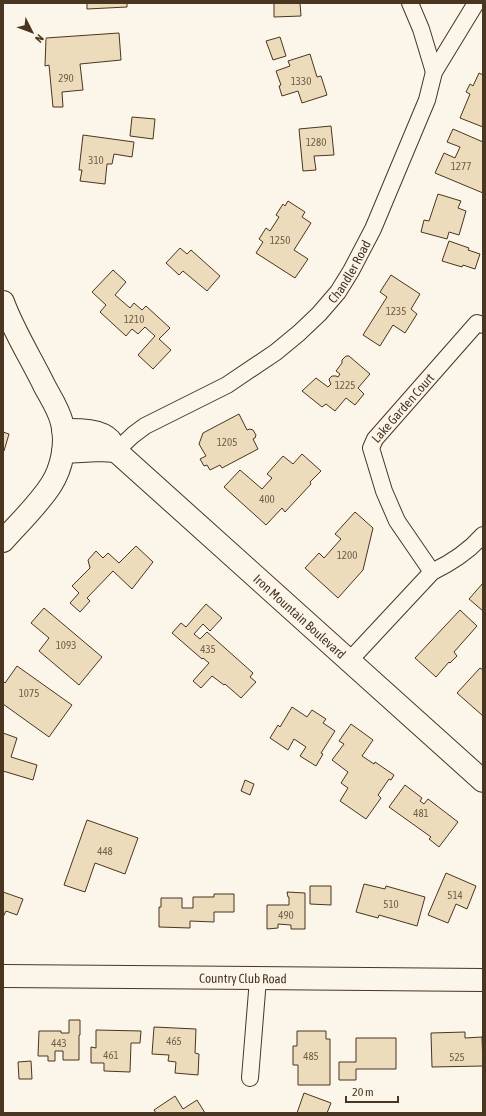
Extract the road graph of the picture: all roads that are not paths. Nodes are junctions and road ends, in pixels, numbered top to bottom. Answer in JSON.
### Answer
{"nodes":[{"id":1,"x":410,"y":3,"type":"edge"},
{"id":2,"x":476,"y":3,"type":"edge"},
{"id":3,"x":434,"y":72,"type":"junction"},
{"id":4,"x":3,"y":302,"type":"edge"},
{"id":5,"x":483,"y":325,"type":"edge"},
{"id":6,"x":63,"y":430,"type":"junction"},
{"id":7,"x":116,"y":451,"type":"junction"},
{"id":8,"x":63,"y":452,"type":"junction"},
{"id":9,"x":483,"y":535,"type":"edge"},
{"id":10,"x":3,"y":541,"type":"edge"},
{"id":11,"x":432,"y":572,"type":"junction"},
{"id":12,"x":349,"y":661,"type":"junction"},
{"id":13,"x":483,"y":781,"type":"edge"},
{"id":14,"x":3,"y":976,"type":"edge"},
{"id":15,"x":258,"y":979,"type":"junction"},
{"id":16,"x":483,"y":980,"type":"edge"},
{"id":17,"x":250,"y":1078,"type":"dead end"}],
"edges":[{"from":1,"to":3,"type":"street"},
{"from":2,"to":3,"type":"street","name":"Chandler Road"},
{"from":3,"to":7,"type":"street","name":"Chandler Road"},
{"from":4,"to":6,"type":"street"},
{"from":5,"to":11,"type":"street","name":"Lake Garden Court"},
{"from":6,"to":7,"type":"street","name":"Iron Mountain Boulevard"},
{"from":6,"to":8,"type":"street"},
{"from":7,"to":8,"type":"street"},
{"from":7,"to":12,"type":"street","name":"Iron Mountain Boulevard"},
{"from":8,"to":10,"type":"street"},
{"from":9,"to":11,"type":"street"},
{"from":11,"to":12,"type":"street"},
{"from":12,"to":13,"type":"street","name":"Iron Mountain Boulevard"},
{"from":14,"to":15,"type":"street","name":"Country Club Road"},
{"from":15,"to":16,"type":"street","name":"Country Club Road"},
{"from":15,"to":17,"type":"street"}]}
